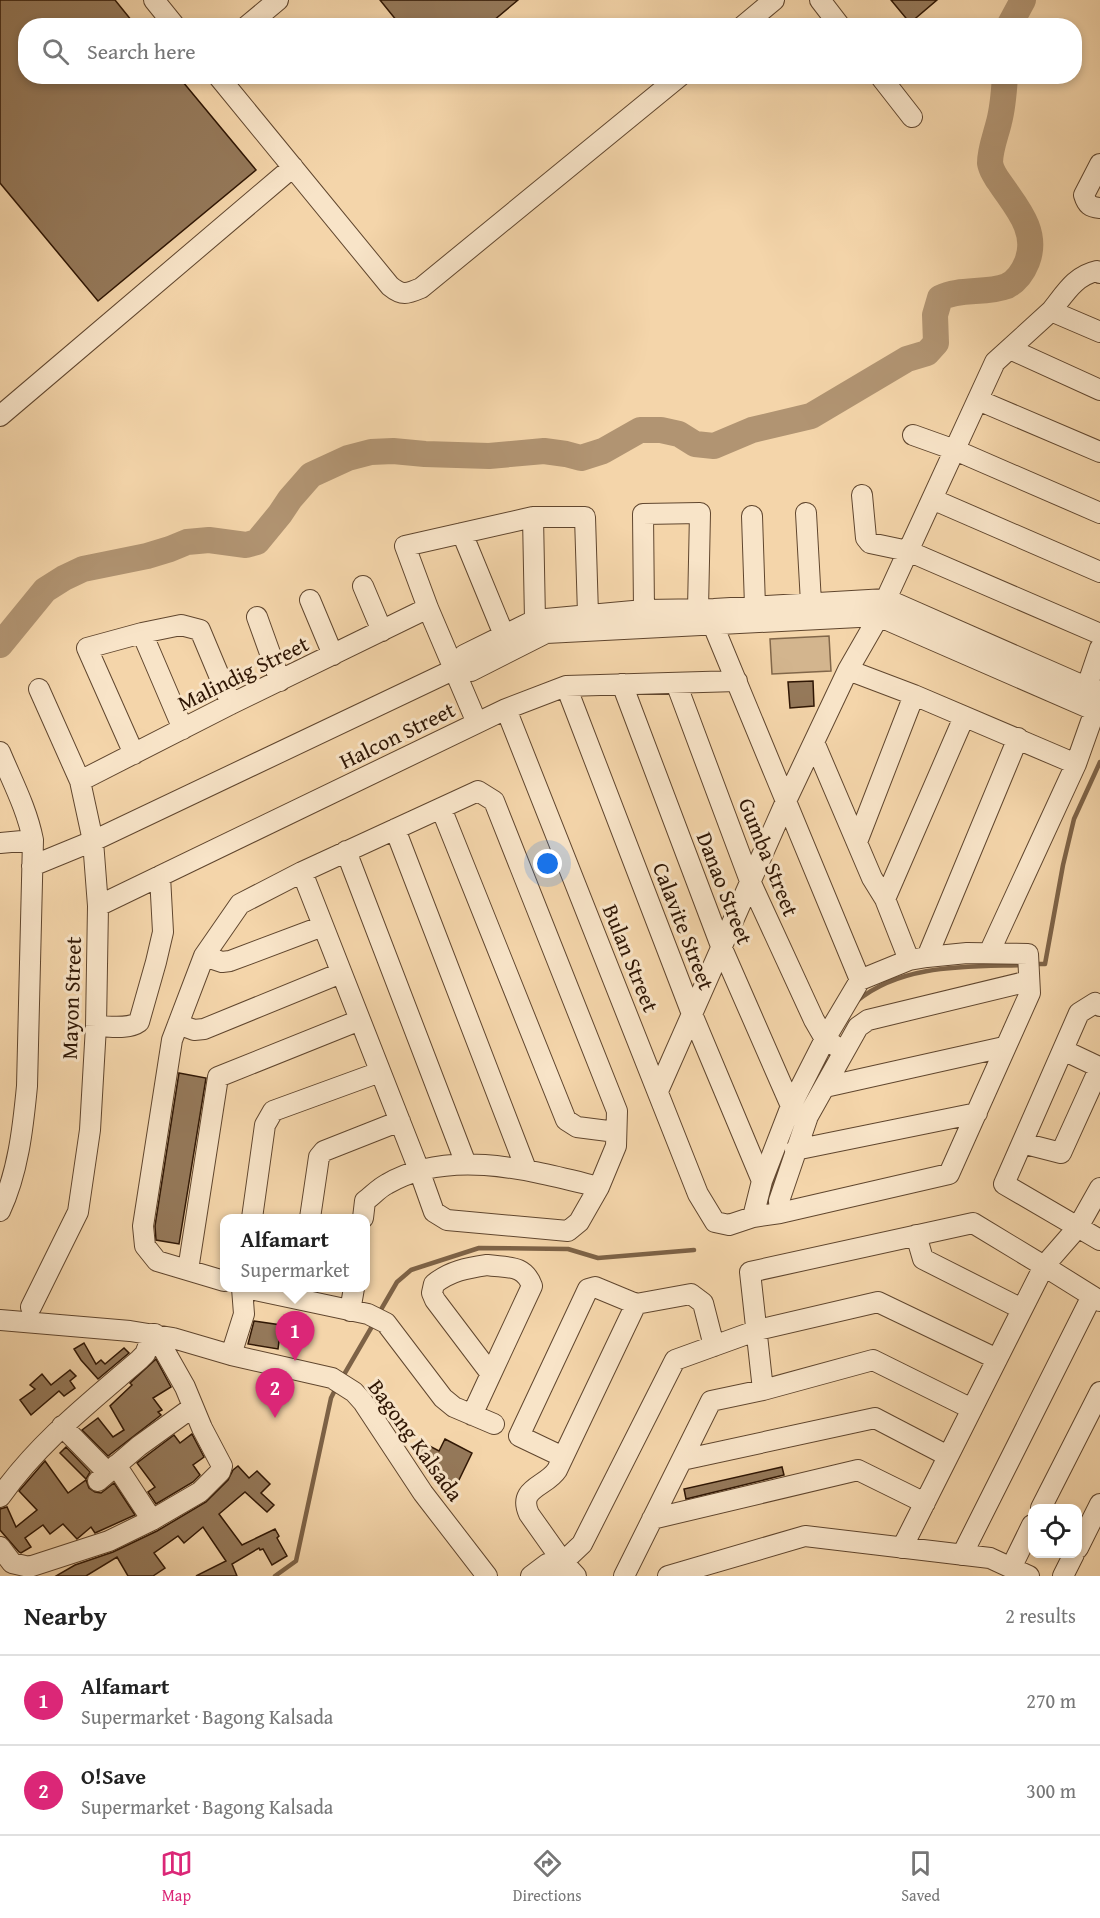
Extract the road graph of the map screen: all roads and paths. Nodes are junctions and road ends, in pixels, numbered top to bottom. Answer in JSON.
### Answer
{"nodes":[{"id":1,"x":154,"y":0,"type":"edge"},
{"id":2,"x":278,"y":0,"type":"edge"},
{"id":3,"x":774,"y":0,"type":"edge"},
{"id":4,"x":820,"y":0,"type":"edge"},
{"id":5,"x":169,"y":18,"type":"edge"},
{"id":6,"x":257,"y":18,"type":"edge"},
{"id":7,"x":753,"y":18,"type":"edge"},
{"id":8,"x":834,"y":18,"type":"edge"},
{"id":9,"x":225,"y":84,"type":"edge"},
{"id":10,"x":670,"y":84,"type":"edge"},
{"id":11,"x":886,"y":84,"type":"edge"},
{"id":12,"x":912,"y":117,"type":"dead end"},
{"id":13,"x":1100,"y":164,"type":"edge"},
{"id":14,"x":293,"y":167,"type":"junction"},
{"id":15,"x":1100,"y":208,"type":"edge"},
{"id":16,"x":1100,"y":273,"type":"edge"},
{"id":17,"x":1051,"y":311,"type":"junction"},
{"id":18,"x":1100,"y":332,"type":"edge"},
{"id":19,"x":1010,"y":349,"type":"junction"},
{"id":20,"x":1100,"y":390,"type":"edge"},
{"id":21,"x":978,"y":400,"type":"junction"},
{"id":22,"x":0,"y":416,"type":"edge"},
{"id":23,"x":913,"y":435,"type":"dead end"},
{"id":24,"x":955,"y":450,"type":"junction"},
{"id":25,"x":1100,"y":452,"type":"edge"},
{"id":26,"x":862,"y":495,"type":"dead end"},
{"id":27,"x":932,"y":499,"type":"junction"},
{"id":28,"x":806,"y":513,"type":"dead end"},
{"id":29,"x":1100,"y":513,"type":"edge"},
{"id":30,"x":752,"y":516,"type":"dead end"},
{"id":31,"x":533,"y":517,"type":"junction"},
{"id":32,"x":462,"y":533,"type":"junction"},
{"id":33,"x":908,"y":551,"type":"junction"},
{"id":34,"x":1100,"y":572,"type":"edge"},
{"id":35,"x":363,"y":586,"type":"dead end"},
{"id":36,"x":310,"y":600,"type":"dead end"},
{"id":37,"x":811,"y":603,"type":"junction"},
{"id":38,"x":755,"y":606,"type":"junction"},
{"id":39,"x":428,"y":608,"type":"junction"},
{"id":40,"x":882,"y":608,"type":"junction"},
{"id":41,"x":698,"y":609,"type":"junction"},
{"id":42,"x":644,"y":610,"type":"junction"},
{"id":43,"x":588,"y":614,"type":"junction"},
{"id":44,"x":257,"y":617,"type":"dead end"},
{"id":45,"x":535,"y":620,"type":"junction"},
{"id":46,"x":713,"y":624,"type":"junction"},
{"id":47,"x":382,"y":631,"type":"junction"},
{"id":48,"x":142,"y":633,"type":"junction"},
{"id":49,"x":1100,"y":634,"type":"edge"},
{"id":50,"x":504,"y":635,"type":"junction"},
{"id":51,"x":1100,"y":648,"type":"edge"},
{"id":52,"x":333,"y":655,"type":"junction"},
{"id":53,"x":455,"y":669,"type":"junction"},
{"id":54,"x":848,"y":670,"type":"junction"},
{"id":55,"x":280,"y":681,"type":"junction"},
{"id":56,"x":737,"y":681,"type":"junction"},
{"id":57,"x":676,"y":683,"type":"junction"},
{"id":58,"x":622,"y":684,"type":"junction"},
{"id":59,"x":566,"y":686,"type":"junction"},
{"id":60,"x":39,"y":689,"type":"dead end"},
{"id":61,"x":914,"y":695,"type":"junction"},
{"id":62,"x":1093,"y":698,"type":"edge"},
{"id":63,"x":231,"y":704,"type":"junction"},
{"id":64,"x":506,"y":709,"type":"junction"},
{"id":65,"x":964,"y":717,"type":"junction"},
{"id":66,"x":477,"y":723,"type":"junction"},
{"id":67,"x":183,"y":729,"type":"junction"},
{"id":68,"x":1018,"y":738,"type":"junction"},
{"id":69,"x":814,"y":742,"type":"junction"},
{"id":70,"x":0,"y":752,"type":"edge"},
{"id":71,"x":134,"y":754,"type":"junction"},
{"id":72,"x":1076,"y":764,"type":"junction"},
{"id":73,"x":80,"y":781,"type":"junction"},
{"id":74,"x":786,"y":801,"type":"junction"},
{"id":75,"x":441,"y":808,"type":"junction"},
{"id":76,"x":395,"y":829,"type":"junction"},
{"id":77,"x":33,"y":840,"type":"junction"},
{"id":78,"x":93,"y":841,"type":"junction"},
{"id":79,"x":857,"y":842,"type":"junction"},
{"id":80,"x":0,"y":843,"type":"edge"},
{"id":81,"x":346,"y":852,"type":"junction"},
{"id":82,"x":33,"y":866,"type":"junction"},
{"id":83,"x":302,"y":872,"type":"junction"},
{"id":84,"x":160,"y":876,"type":"junction"},
{"id":85,"x":750,"y":881,"type":"junction"},
{"id":86,"x":885,"y":899,"type":"junction"},
{"id":87,"x":98,"y":906,"type":"junction"},
{"id":88,"x":323,"y":926,"type":"junction"},
{"id":89,"x":721,"y":946,"type":"junction"},
{"id":90,"x":989,"y":952,"type":"junction"},
{"id":91,"x":204,"y":956,"type":"junction"},
{"id":92,"x":918,"y":958,"type":"junction"},
{"id":93,"x":1029,"y":970,"type":"junction"},
{"id":94,"x":342,"y":973,"type":"junction"},
{"id":95,"x":860,"y":980,"type":"junction"},
{"id":96,"x":1100,"y":1006,"type":"edge"},
{"id":97,"x":692,"y":1014,"type":"junction"},
{"id":98,"x":360,"y":1020,"type":"junction"},
{"id":99,"x":178,"y":1024,"type":"junction"},
{"id":100,"x":96,"y":1026,"type":"junction"},
{"id":101,"x":834,"y":1045,"type":"junction"},
{"id":102,"x":1004,"y":1047,"type":"junction"},
{"id":103,"x":1063,"y":1050,"type":"junction"},
{"id":104,"x":1099,"y":1067,"type":"edge"},
{"id":105,"x":380,"y":1072,"type":"junction"},
{"id":106,"x":825,"y":1087,"type":"junction"},
{"id":107,"x":658,"y":1091,"type":"junction"},
{"id":108,"x":791,"y":1106,"type":"junction"},
{"id":109,"x":977,"y":1113,"type":"junction"},
{"id":110,"x":400,"y":1121,"type":"junction"},
{"id":111,"x":616,"y":1132,"type":"junction"},
{"id":112,"x":1022,"y":1143,"type":"junction"},
{"id":113,"x":795,"y":1150,"type":"junction"},
{"id":114,"x":466,"y":1164,"type":"junction"},
{"id":115,"x":526,"y":1169,"type":"junction"},
{"id":116,"x":419,"y":1170,"type":"junction"},
{"id":117,"x":762,"y":1181,"type":"junction"},
{"id":118,"x":599,"y":1187,"type":"junction"},
{"id":119,"x":1100,"y":1188,"type":"edge"},
{"id":120,"x":0,"y":1211,"type":"edge"},
{"id":121,"x":780,"y":1213,"type":"junction"},
{"id":122,"x":253,"y":1214,"type":"edge"},
{"id":123,"x":311,"y":1214,"type":"edge"},
{"id":124,"x":363,"y":1214,"type":"edge"},
{"id":125,"x":753,"y":1217,"type":"junction"},
{"id":126,"x":1078,"y":1227,"type":"junction"},
{"id":127,"x":916,"y":1236,"type":"junction"},
{"id":128,"x":1100,"y":1240,"type":"edge"},
{"id":129,"x":1044,"y":1266,"type":"junction"},
{"id":130,"x":188,"y":1270,"type":"junction"},
{"id":131,"x":220,"y":1280,"type":"edge"},
{"id":132,"x":243,"y":1292,"type":"edge"},
{"id":133,"x":355,"y":1292,"type":"edge"},
{"id":134,"x":299,"y":1293,"type":"edge"},
{"id":135,"x":1096,"y":1299,"type":"edge"},
{"id":136,"x":636,"y":1305,"type":"junction"},
{"id":137,"x":32,"y":1307,"type":"dead end"},
{"id":138,"x":1022,"y":1309,"type":"junction"},
{"id":139,"x":359,"y":1313,"type":"junction"},
{"id":140,"x":0,"y":1320,"type":"edge"},
{"id":141,"x":758,"y":1330,"type":"junction"},
{"id":142,"x":154,"y":1334,"type":"junction"},
{"id":143,"x":714,"y":1346,"type":"junction"},
{"id":144,"x":226,"y":1353,"type":"junction"},
{"id":145,"x":997,"y":1359,"type":"junction"},
{"id":146,"x":491,"y":1374,"type":"junction"},
{"id":147,"x":763,"y":1390,"type":"junction"},
{"id":148,"x":1100,"y":1392,"type":"edge"},
{"id":149,"x":193,"y":1407,"type":"junction"},
{"id":150,"x":972,"y":1409,"type":"junction"},
{"id":151,"x":472,"y":1414,"type":"junction"},
{"id":152,"x":494,"y":1425,"type":"dead end"},
{"id":153,"x":62,"y":1426,"type":"junction"},
{"id":154,"x":948,"y":1456,"type":"junction"},
{"id":155,"x":563,"y":1457,"type":"junction"},
{"id":156,"x":682,"y":1460,"type":"junction"},
{"id":157,"x":107,"y":1472,"type":"junction"},
{"id":158,"x":0,"y":1497,"type":"edge"},
{"id":159,"x":925,"y":1503,"type":"junction"},
{"id":160,"x":1044,"y":1504,"type":"edge"},
{"id":161,"x":1100,"y":1504,"type":"edge"},
{"id":162,"x":652,"y":1519,"type":"junction"},
{"id":163,"x":152,"y":1520,"type":"junction"},
{"id":164,"x":1028,"y":1533,"type":"edge"},
{"id":165,"x":1082,"y":1538,"type":"edge"},
{"id":166,"x":0,"y":1547,"type":"edge"},
{"id":167,"x":902,"y":1548,"type":"junction"},
{"id":168,"x":962,"y":1555,"type":"junction"},
{"id":169,"x":1072,"y":1558,"type":"edge"},
{"id":170,"x":1011,"y":1568,"type":"junction"},
{"id":171,"x":564,"y":1571,"type":"edge"},
{"id":172,"x":487,"y":1576,"type":"edge"},
{"id":173,"x":531,"y":1576,"type":"edge"},
{"id":174,"x":624,"y":1576,"type":"edge"},
{"id":175,"x":668,"y":1576,"type":"edge"},
{"id":176,"x":1029,"y":1576,"type":"edge"},
{"id":177,"x":1063,"y":1576,"type":"edge"}],
"edges":[{"from":1,"to":5,"type":"street"},
{"from":2,"to":6,"type":"street"},
{"from":3,"to":7,"type":"street"},
{"from":4,"to":8,"type":"street"},
{"from":9,"to":14,"type":"street"},
{"from":10,"to":14,"type":"street"},
{"from":11,"to":12,"type":"street"},
{"from":13,"to":15,"type":"street"},
{"from":14,"to":22,"type":"street"},
{"from":16,"to":17,"type":"street"},
{"from":17,"to":18,"type":"street"},
{"from":17,"to":19,"type":"street"},
{"from":19,"to":20,"type":"street"},
{"from":19,"to":21,"type":"street"},
{"from":21,"to":24,"type":"street"},
{"from":21,"to":25,"type":"street"},
{"from":23,"to":24,"type":"street"},
{"from":24,"to":27,"type":"street"},
{"from":24,"to":29,"type":"street"},
{"from":26,"to":33,"type":"street"},
{"from":27,"to":33,"type":"street"},
{"from":27,"to":34,"type":"street"},
{"from":28,"to":37,"type":"street"},
{"from":30,"to":38,"type":"street"},
{"from":31,"to":32,"type":"street"},
{"from":31,"to":43,"type":"street"},
{"from":31,"to":45,"type":"street"},
{"from":32,"to":39,"type":"street"},
{"from":32,"to":50,"type":"street"},
{"from":33,"to":40,"type":"street"},
{"from":33,"to":49,"type":"street"},
{"from":35,"to":47,"type":"street"},
{"from":36,"to":52,"type":"street"},
{"from":37,"to":38,"type":"street"},
{"from":37,"to":40,"type":"street"},
{"from":38,"to":41,"type":"street"},
{"from":39,"to":47,"type":"street","name":"Malindig Street"},
{"from":39,"to":53,"type":"street"},
{"from":40,"to":46,"type":"street"},
{"from":40,"to":54,"type":"street"},
{"from":40,"to":62,"type":"street"},
{"from":41,"to":42,"type":"street"},
{"from":41,"to":42,"type":"street"},
{"from":42,"to":43,"type":"street"},
{"from":43,"to":45,"type":"street"},
{"from":44,"to":55,"type":"street"},
{"from":45,"to":50,"type":"street"},
{"from":46,"to":53,"type":"street"},
{"from":46,"to":56,"type":"street"},
{"from":47,"to":52,"type":"street","name":"Malindig Street"},
{"from":48,"to":63,"type":"street"},
{"from":48,"to":67,"type":"street"},
{"from":48,"to":71,"type":"street"},
{"from":50,"to":53,"type":"street"},
{"from":51,"to":62,"type":"street"},
{"from":52,"to":55,"type":"street","name":"Malindig Street"},
{"from":53,"to":66,"type":"street"},
{"from":53,"to":78,"type":"street"},
{"from":54,"to":61,"type":"street"},
{"from":54,"to":69,"type":"street"},
{"from":55,"to":63,"type":"street","name":"Malindig Street"},
{"from":56,"to":57,"type":"street","name":"Halcon Street"},
{"from":56,"to":74,"type":"street"},
{"from":57,"to":58,"type":"street","name":"Halcon Street"},
{"from":57,"to":85,"type":"street","name":"Gumba Street"},
{"from":58,"to":59,"type":"street","name":"Halcon Street"},
{"from":58,"to":89,"type":"street","name":"Danao Street"},
{"from":59,"to":64,"type":"street","name":"Halcon Street"},
{"from":59,"to":97,"type":"street","name":"Calavite Street"},
{"from":60,"to":73,"type":"street","name":"Mayon Street"},
{"from":61,"to":65,"type":"street"},
{"from":61,"to":79,"type":"street"},
{"from":62,"to":72,"type":"street"},
{"from":63,"to":67,"type":"street","name":"Malindig Street"},
{"from":64,"to":66,"type":"street","name":"Halcon Street"},
{"from":64,"to":107,"type":"street","name":"Bulan Street"},
{"from":65,"to":68,"type":"street"},
{"from":65,"to":86,"type":"street"},
{"from":66,"to":84,"type":"street","name":"Halcon Street"},
{"from":67,"to":71,"type":"street","name":"Malindig Street"},
{"from":68,"to":72,"type":"street"},
{"from":68,"to":92,"type":"street"},
{"from":69,"to":74,"type":"street"},
{"from":69,"to":79,"type":"street"},
{"from":70,"to":77,"type":"street"},
{"from":71,"to":73,"type":"street","name":"Malindig Street"},
{"from":72,"to":90,"type":"street"},
{"from":73,"to":78,"type":"street","name":"Mayon Street"},
{"from":74,"to":85,"type":"street"},
{"from":74,"to":95,"type":"street"},
{"from":75,"to":76,"type":"street"},
{"from":75,"to":111,"type":"street"},
{"from":75,"to":111,"type":"street"},
{"from":76,"to":81,"type":"street"},
{"from":76,"to":115,"type":"street"},
{"from":77,"to":80,"type":"street"},
{"from":77,"to":82,"type":"street"},
{"from":78,"to":82,"type":"street"},
{"from":78,"to":87,"type":"street","name":"Mayon Street"},
{"from":79,"to":86,"type":"street"},
{"from":81,"to":83,"type":"street"},
{"from":81,"to":114,"type":"street"},
{"from":82,"to":120,"type":"street"},
{"from":83,"to":88,"type":"street"},
{"from":83,"to":91,"type":"street"},
{"from":84,"to":87,"type":"street","name":"Halcon Street"},
{"from":84,"to":100,"type":"street"},
{"from":85,"to":89,"type":"street"},
{"from":85,"to":101,"type":"street","name":"Gumba Street"},
{"from":86,"to":92,"type":"street"},
{"from":87,"to":100,"type":"street","name":"Mayon Street"},
{"from":88,"to":91,"type":"street"},
{"from":88,"to":94,"type":"street"},
{"from":89,"to":97,"type":"street"},
{"from":89,"to":108,"type":"street","name":"Danao Street"},
{"from":90,"to":92,"type":"street"},
{"from":90,"to":93,"type":"street"},
{"from":91,"to":99,"type":"street"},
{"from":92,"to":95,"type":"street"},
{"from":93,"to":101,"type":"street"},
{"from":93,"to":102,"type":"street"},
{"from":94,"to":98,"type":"street"},
{"from":94,"to":99,"type":"street"},
{"from":95,"to":101,"type":"street"},
{"from":96,"to":103,"type":"street"},
{"from":97,"to":107,"type":"street"},
{"from":97,"to":117,"type":"street","name":"Calavite Street"},
{"from":98,"to":105,"type":"street"},
{"from":98,"to":130,"type":"street"},
{"from":99,"to":130,"type":"street"},
{"from":100,"to":137,"type":"street","name":"Mayon Street"},
{"from":101,"to":106,"type":"street"},
{"from":101,"to":108,"type":"street"},
{"from":102,"to":106,"type":"street"},
{"from":102,"to":109,"type":"street"},
{"from":103,"to":104,"type":"street"},
{"from":103,"to":112,"type":"street"},
{"from":104,"to":112,"type":"street"},
{"from":105,"to":110,"type":"street"},
{"from":105,"to":122,"type":"street"},
{"from":106,"to":113,"type":"street"},
{"from":107,"to":125,"type":"street","name":"Bulan Street"},
{"from":108,"to":117,"type":"street"},
{"from":109,"to":113,"type":"street"},
{"from":109,"to":121,"type":"street"},
{"from":110,"to":116,"type":"street"},
{"from":110,"to":123,"type":"street"},
{"from":111,"to":118,"type":"street"},
{"from":112,"to":126,"type":"street"},
{"from":113,"to":121,"type":"street"},
{"from":114,"to":115,"type":"street"},
{"from":114,"to":116,"type":"street"},
{"from":115,"to":118,"type":"street"},
{"from":116,"to":118,"type":"street"},
{"from":116,"to":124,"type":"street"},
{"from":117,"to":125,"type":"street"},
{"from":119,"to":126,"type":"street"},
{"from":121,"to":125,"type":"street"},
{"from":126,"to":128,"type":"street"},
{"from":126,"to":129,"type":"street"},
{"from":127,"to":129,"type":"street"},
{"from":127,"to":138,"type":"street"},
{"from":127,"to":141,"type":"street"},
{"from":129,"to":135,"type":"street"},
{"from":129,"to":138,"type":"street"},
{"from":130,"to":131,"type":"street"},
{"from":132,"to":144,"type":"street"},
{"from":133,"to":139,"type":"street"},
{"from":134,"to":139,"type":"street"},
{"from":135,"to":168,"type":"street"},
{"from":136,"to":143,"type":"street"},
{"from":136,"to":155,"type":"street"},
{"from":136,"to":155,"type":"street"},
{"from":138,"to":145,"type":"street"},
{"from":139,"to":151,"type":"street"},
{"from":140,"to":142,"type":"street","name":"Bagong Kalsada"},
{"from":141,"to":143,"type":"street"},
{"from":141,"to":145,"type":"street"},
{"from":141,"to":147,"type":"street"},
{"from":142,"to":144,"type":"street","name":"Bagong Kalsada"},
{"from":142,"to":149,"type":"street"},
{"from":142,"to":153,"type":"street"},
{"from":143,"to":171,"type":"street"},
{"from":144,"to":172,"type":"street","name":"Bagong Kalsada"},
{"from":145,"to":150,"type":"street"},
{"from":146,"to":146,"type":"street"},
{"from":146,"to":151,"type":"street"},
{"from":147,"to":150,"type":"street"},
{"from":147,"to":156,"type":"street"},
{"from":148,"to":160,"type":"street"},
{"from":149,"to":157,"type":"street"},
{"from":149,"to":163,"type":"street"},
{"from":150,"to":154,"type":"street"},
{"from":151,"to":152,"type":"street"},
{"from":153,"to":157,"type":"street"},
{"from":153,"to":158,"type":"street"},
{"from":154,"to":156,"type":"street"},
{"from":154,"to":159,"type":"street"},
{"from":155,"to":171,"type":"street"},
{"from":156,"to":162,"type":"street"},
{"from":157,"to":163,"type":"street"},
{"from":159,"to":162,"type":"street"},
{"from":159,"to":167,"type":"street"},
{"from":161,"to":165,"type":"street"},
{"from":162,"to":174,"type":"street"},
{"from":163,"to":166,"type":"street"},
{"from":164,"to":170,"type":"street"},
{"from":167,"to":168,"type":"street"},
{"from":167,"to":175,"type":"street"},
{"from":168,"to":170,"type":"street"},
{"from":169,"to":177,"type":"street"},
{"from":170,"to":176,"type":"street"},
{"from":171,"to":173,"type":"street"}]}
